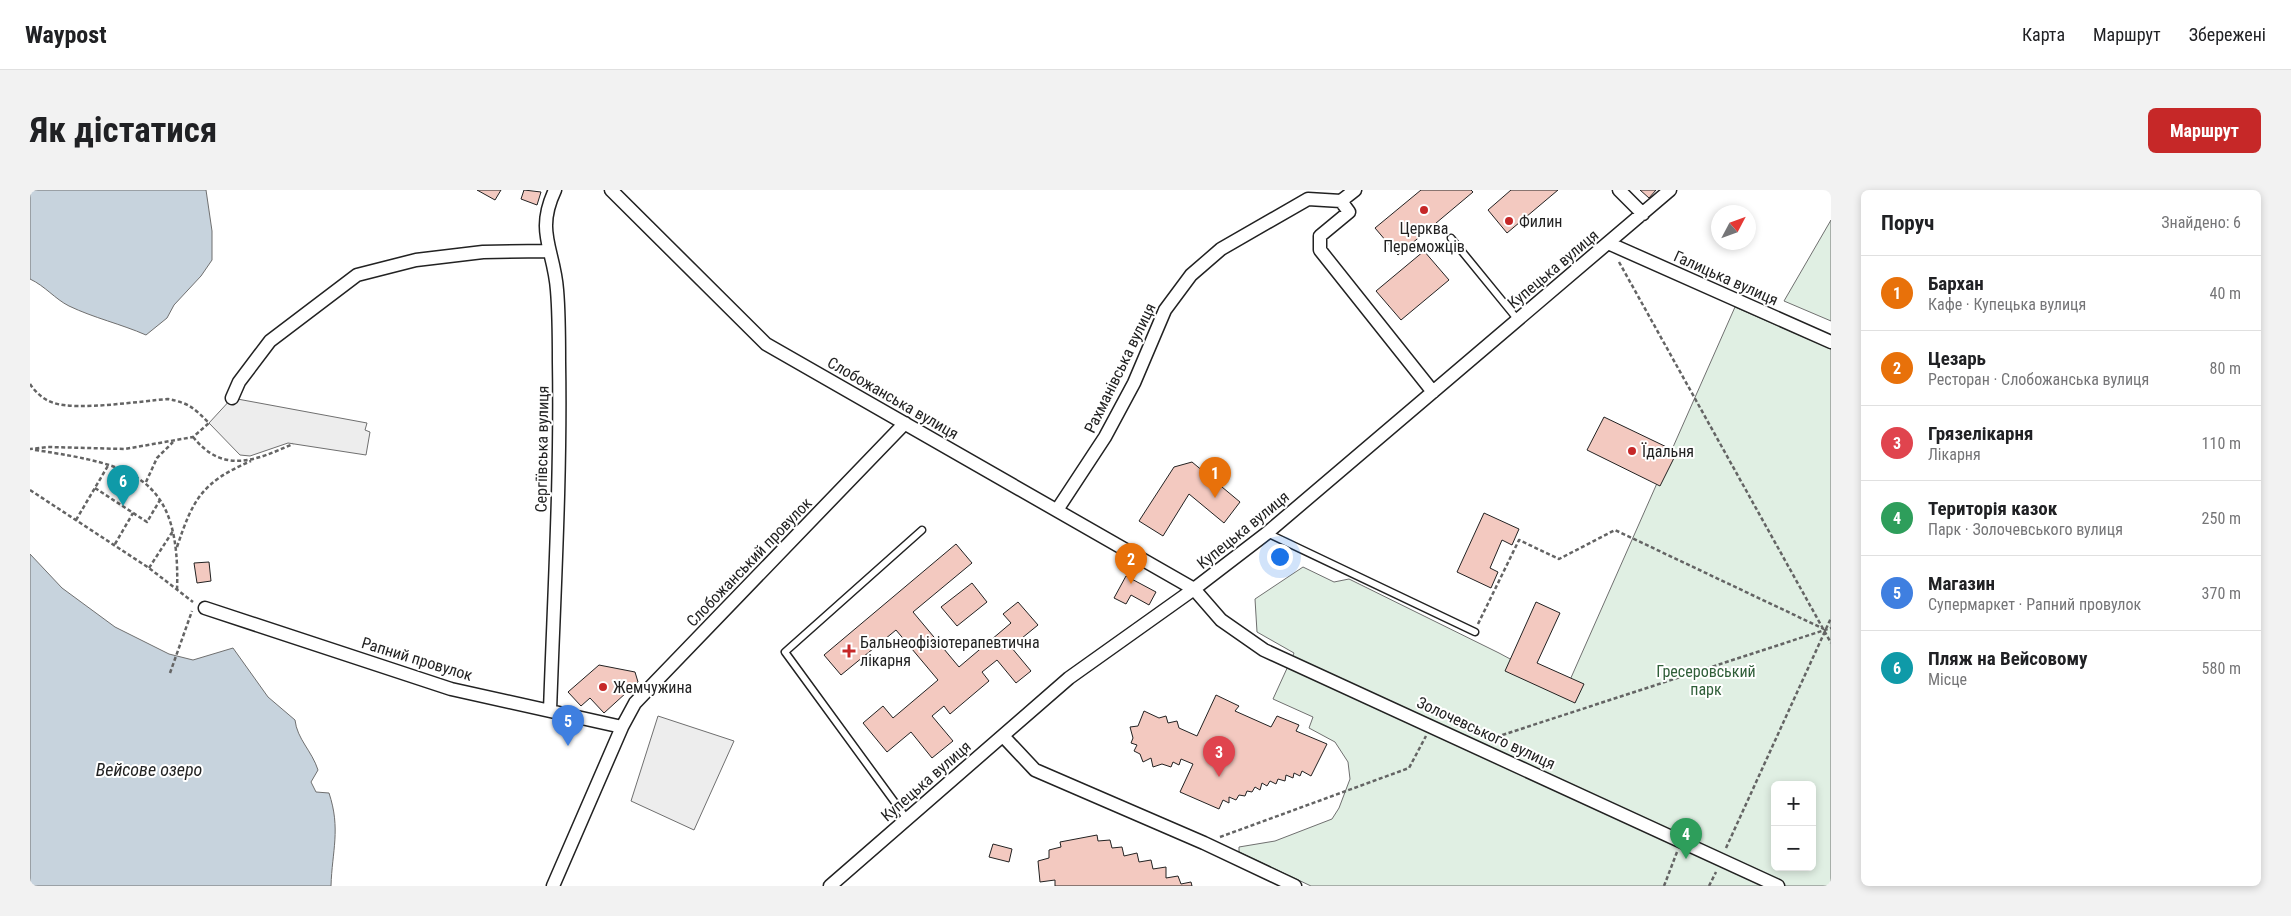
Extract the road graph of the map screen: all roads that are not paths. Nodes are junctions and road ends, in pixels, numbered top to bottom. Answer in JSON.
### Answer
{"nodes":[{"id":1,"x":555,"y":190,"type":"edge"},
{"id":2,"x":611,"y":190,"type":"edge"},
{"id":3,"x":1355,"y":190,"type":"edge"},
{"id":4,"x":1619,"y":190,"type":"edge"},
{"id":5,"x":1670,"y":190,"type":"edge"},
{"id":6,"x":1341,"y":201,"type":"junction"},
{"id":7,"x":1643,"y":214,"type":"junction"},
{"id":8,"x":1451,"y":238,"type":"dead end"},
{"id":9,"x":1608,"y":243,"type":"junction"},
{"id":10,"x":548,"y":250,"type":"junction"},
{"id":11,"x":1518,"y":320,"type":"junction"},
{"id":12,"x":1831,"y":342,"type":"edge"},
{"id":13,"x":1433,"y":392,"type":"junction"},
{"id":14,"x":232,"y":398,"type":"dead end"},
{"id":15,"x":905,"y":423,"type":"junction"},
{"id":16,"x":1057,"y":510,"type":"junction"},
{"id":17,"x":922,"y":530,"type":"dead end"},
{"id":18,"x":1267,"y":533,"type":"junction"},
{"id":19,"x":1194,"y":589,"type":"junction"},
{"id":20,"x":205,"y":608,"type":"dead end"},
{"id":21,"x":1474,"y":632,"type":"road end"},
{"id":22,"x":550,"y":711,"type":"junction"},
{"id":23,"x":622,"y":727,"type":"junction"},
{"id":24,"x":1003,"y":736,"type":"junction"},
{"id":25,"x":907,"y":819,"type":"junction"},
{"id":26,"x":553,"y":886,"type":"edge"},
{"id":27,"x":830,"y":886,"type":"edge"},
{"id":28,"x":1295,"y":886,"type":"edge"},
{"id":29,"x":1778,"y":886,"type":"edge"}],
"edges":[{"from":1,"to":10,"type":"street","name":"Сергіївська вулиця"},
{"from":2,"to":15,"type":"street","name":"Слобожанська вулиця"},
{"from":3,"to":6,"type":"street"},
{"from":4,"to":7,"type":"street"},
{"from":5,"to":7,"type":"street","name":"Купецька вулиця"},
{"from":6,"to":13,"type":"street"},
{"from":6,"to":16,"type":"street","name":"Рахманівська вулиця"},
{"from":7,"to":9,"type":"street","name":"Купецька вулиця"},
{"from":8,"to":11,"type":"lane"},
{"from":9,"to":11,"type":"street","name":"Купецька вулиця"},
{"from":9,"to":12,"type":"street","name":"Галицька вулиця"},
{"from":10,"to":14,"type":"street"},
{"from":10,"to":22,"type":"street","name":"Сергіївська вулиця"},
{"from":11,"to":13,"type":"street","name":"Купецька вулиця"},
{"from":13,"to":18,"type":"street","name":"Купецька вулиця"},
{"from":15,"to":16,"type":"street","name":"Слобожанська вулиця"},
{"from":15,"to":23,"type":"street","name":"Слобожанський провулок"},
{"from":16,"to":19,"type":"street","name":"Слобожанська вулиця"},
{"from":17,"to":25,"type":"lane"},
{"from":18,"to":19,"type":"street","name":"Купецька вулиця"},
{"from":18,"to":21,"type":"lane"},
{"from":19,"to":24,"type":"street","name":"Купецька вулиця"},
{"from":19,"to":29,"type":"street","name":"Золочевського вулиця"},
{"from":20,"to":22,"type":"street","name":"Рапний провулок"},
{"from":22,"to":23,"type":"street","name":"Рапний провулок"},
{"from":23,"to":26,"type":"street"},
{"from":24,"to":25,"type":"street","name":"Купецька вулиця"},
{"from":24,"to":28,"type":"street"},
{"from":25,"to":27,"type":"street","name":"Купецька вулиця"}]}
